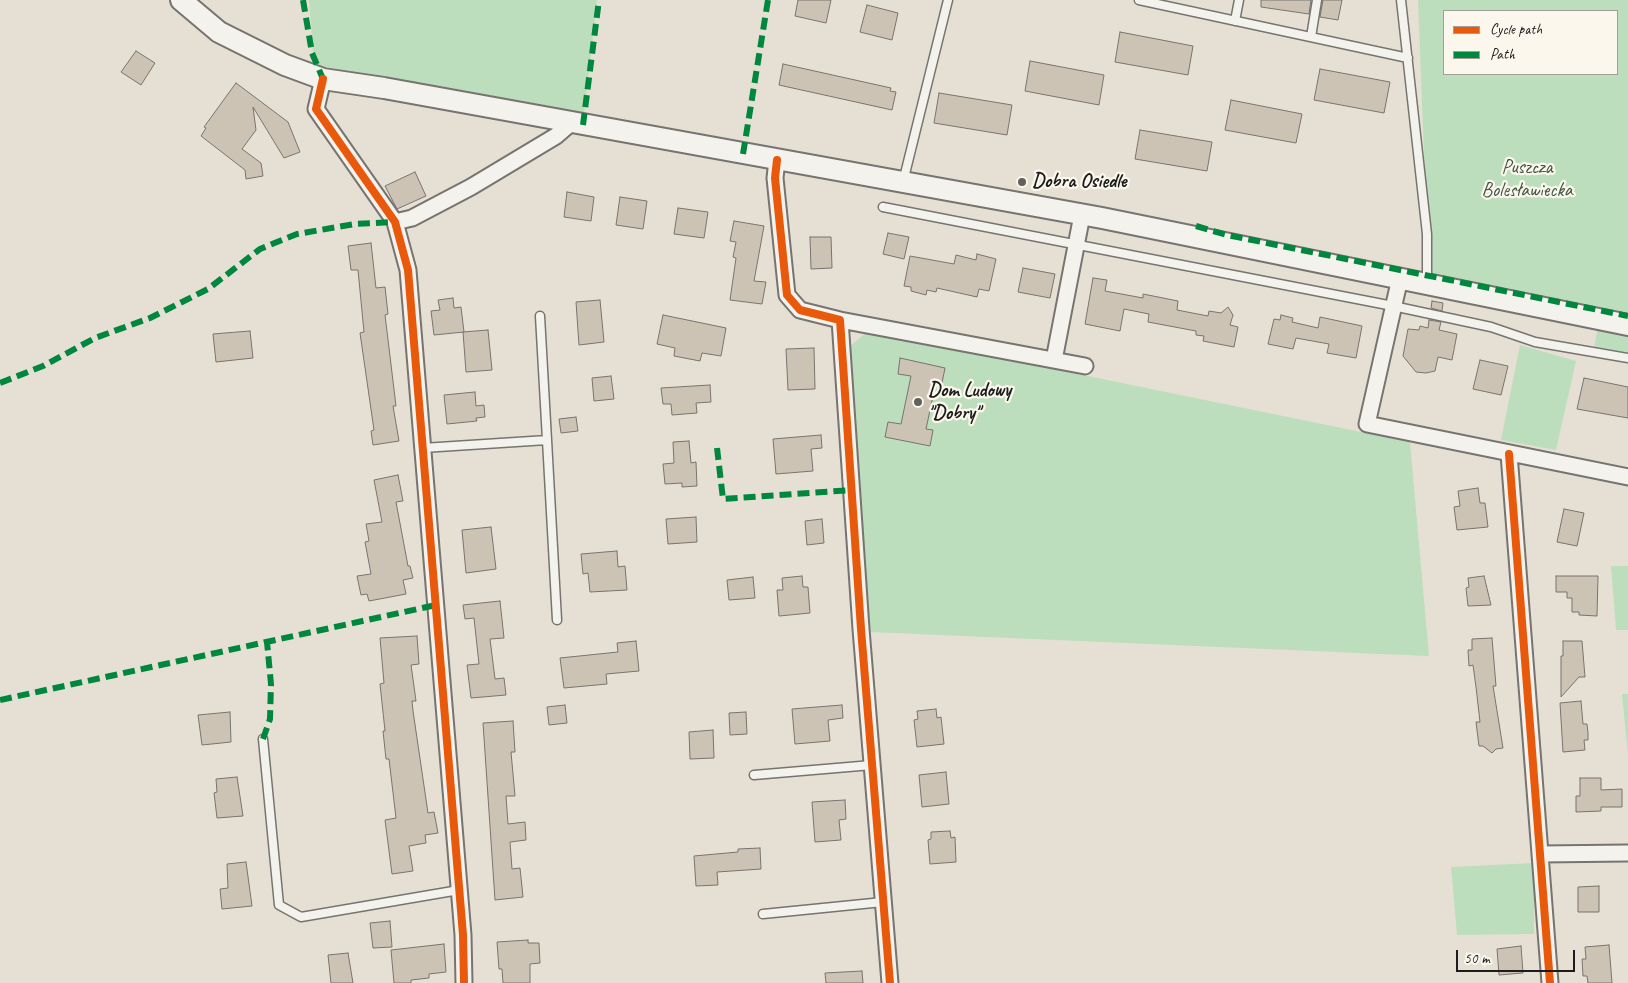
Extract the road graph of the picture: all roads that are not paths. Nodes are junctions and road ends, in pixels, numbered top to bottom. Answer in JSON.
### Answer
{"nodes":[{"id":1,"x":181,"y":0,"type":"edge"},
{"id":2,"x":948,"y":0,"type":"edge"},
{"id":3,"x":1139,"y":0,"type":"edge"},
{"id":4,"x":1239,"y":0,"type":"edge"},
{"id":5,"x":1317,"y":0,"type":"edge"},
{"id":6,"x":1401,"y":0,"type":"edge"},
{"id":7,"x":1160,"y":2,"type":"edge"},
{"id":8,"x":1235,"y":21,"type":"junction"},
{"id":9,"x":1311,"y":37,"type":"junction"},
{"id":10,"x":1408,"y":58,"type":"junction"},
{"id":11,"x":323,"y":79,"type":"junction"},
{"id":12,"x":571,"y":123,"type":"junction"},
{"id":13,"x":777,"y":160,"type":"junction"},
{"id":14,"x":903,"y":184,"type":"junction"},
{"id":15,"x":884,"y":207,"type":"dead end"},
{"id":16,"x":1082,"y":215,"type":"junction"},
{"id":17,"x":395,"y":222,"type":"junction"},
{"id":18,"x":1076,"y":245,"type":"junction"},
{"id":19,"x":1400,"y":278,"type":"junction"},
{"id":20,"x":1426,"y":285,"type":"junction"},
{"id":21,"x":1393,"y":306,"type":"junction"},
{"id":22,"x":540,"y":316,"type":"dead end"},
{"id":23,"x":840,"y":320,"type":"junction"},
{"id":24,"x":1628,"y":325,"type":"edge"},
{"id":25,"x":1628,"y":358,"type":"edge"},
{"id":26,"x":1054,"y":360,"type":"junction"},
{"id":27,"x":1085,"y":366,"type":"dead end"},
{"id":28,"x":547,"y":440,"type":"junction"},
{"id":29,"x":423,"y":448,"type":"junction"},
{"id":30,"x":1510,"y":454,"type":"junction"},
{"id":31,"x":1628,"y":477,"type":"edge"},
{"id":32,"x":557,"y":620,"type":"dead end"},
{"id":33,"x":263,"y":739,"type":"dead end"},
{"id":34,"x":872,"y":765,"type":"junction"},
{"id":35,"x":754,"y":775,"type":"dead end"},
{"id":36,"x":1628,"y":853,"type":"edge"},
{"id":37,"x":1541,"y":854,"type":"junction"},
{"id":38,"x":459,"y":890,"type":"junction"},
{"id":39,"x":883,"y":902,"type":"junction"},
{"id":40,"x":763,"y":914,"type":"dead end"},
{"id":41,"x":464,"y":983,"type":"edge"},
{"id":42,"x":890,"y":983,"type":"edge"},
{"id":43,"x":1550,"y":983,"type":"edge"}],
"edges":[{"from":1,"to":11,"type":"main road"},
{"from":2,"to":14,"type":"lane"},
{"from":3,"to":7,"type":"lane"},
{"from":4,"to":8,"type":"lane"},
{"from":5,"to":9,"type":"lane"},
{"from":6,"to":10,"type":"lane"},
{"from":7,"to":8,"type":"lane"},
{"from":8,"to":9,"type":"lane"},
{"from":9,"to":10,"type":"lane"},
{"from":10,"to":20,"type":"lane"},
{"from":11,"to":12,"type":"main road"},
{"from":11,"to":17,"type":"street"},
{"from":12,"to":13,"type":"main road"},
{"from":12,"to":17,"type":"street"},
{"from":13,"to":14,"type":"main road"},
{"from":13,"to":23,"type":"street"},
{"from":14,"to":16,"type":"main road"},
{"from":15,"to":18,"type":"lane"},
{"from":16,"to":18,"type":"street"},
{"from":16,"to":19,"type":"main road"},
{"from":17,"to":29,"type":"street"},
{"from":18,"to":21,"type":"lane"},
{"from":18,"to":26,"type":"street"},
{"from":19,"to":20,"type":"main road"},
{"from":19,"to":21,"type":"street"},
{"from":20,"to":24,"type":"main road"},
{"from":21,"to":25,"type":"lane"},
{"from":21,"to":30,"type":"street"},
{"from":22,"to":28,"type":"lane"},
{"from":23,"to":26,"type":"street"},
{"from":23,"to":34,"type":"street"},
{"from":26,"to":27,"type":"street"},
{"from":28,"to":29,"type":"lane"},
{"from":28,"to":32,"type":"lane"},
{"from":29,"to":38,"type":"street"},
{"from":30,"to":31,"type":"street"},
{"from":30,"to":37,"type":"street"},
{"from":33,"to":38,"type":"lane"},
{"from":34,"to":35,"type":"lane"},
{"from":34,"to":39,"type":"street"},
{"from":36,"to":37,"type":"street"},
{"from":37,"to":43,"type":"street"},
{"from":38,"to":41,"type":"street"},
{"from":39,"to":40,"type":"lane"},
{"from":39,"to":42,"type":"street"}]}
